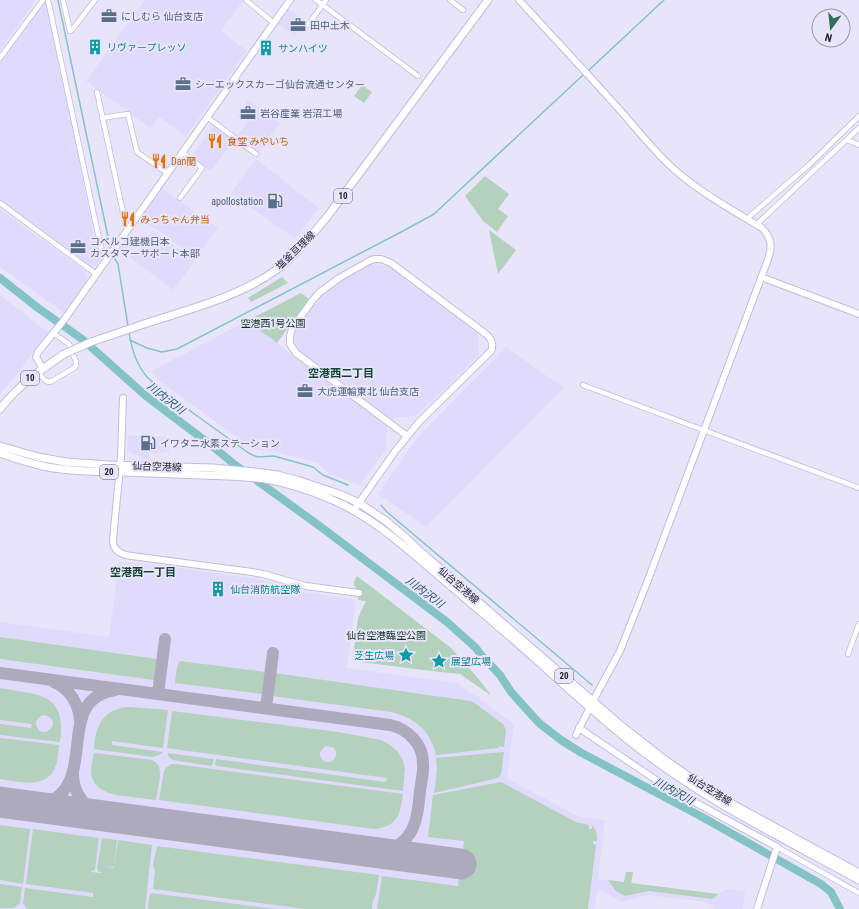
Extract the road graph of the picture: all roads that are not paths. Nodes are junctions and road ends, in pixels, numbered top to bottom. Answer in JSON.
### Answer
{"nodes":[{"id":1,"x":43,"y":0,"type":"edge"},
{"id":2,"x":48,"y":0,"type":"edge"},
{"id":3,"x":63,"y":0,"type":"edge"},
{"id":4,"x":95,"y":0,"type":"edge"},
{"id":5,"x":246,"y":0,"type":"edge"},
{"id":6,"x":290,"y":0,"type":"edge"},
{"id":7,"x":316,"y":0,"type":"edge"},
{"id":8,"x":326,"y":0,"type":"edge"},
{"id":9,"x":450,"y":0,"type":"edge"},
{"id":10,"x":488,"y":0,"type":"edge"},
{"id":11,"x":519,"y":0,"type":"edge"},
{"id":12,"x":323,"y":5,"type":"junction"},
{"id":13,"x":463,"y":10,"type":"dead end"},
{"id":14,"x":274,"y":22,"type":"junction"},
{"id":15,"x":308,"y":25,"type":"dead end"},
{"id":16,"x":0,"y":58,"type":"edge"},
{"id":17,"x":418,"y":76,"type":"dead end"},
{"id":18,"x":97,"y":92,"type":"dead end"},
{"id":19,"x":859,"y":116,"type":"edge"},
{"id":20,"x":207,"y":117,"type":"junction"},
{"id":21,"x":102,"y":118,"type":"junction"},
{"id":22,"x":859,"y":128,"type":"edge"},
{"id":23,"x":847,"y":140,"type":"junction"},
{"id":24,"x":859,"y":145,"type":"edge"},
{"id":25,"x":182,"y":152,"type":"junction"},
{"id":26,"x":256,"y":154,"type":"dead end"},
{"id":27,"x":167,"y":173,"type":"junction"},
{"id":28,"x":180,"y":198,"type":"dead end"},
{"id":29,"x":0,"y":203,"type":"edge"},
{"id":30,"x":748,"y":220,"type":"junction"},
{"id":31,"x":756,"y":225,"type":"junction"},
{"id":32,"x":127,"y":231,"type":"junction"},
{"id":33,"x":108,"y":257,"type":"junction"},
{"id":34,"x":96,"y":274,"type":"junction"},
{"id":35,"x":761,"y":277,"type":"junction"},
{"id":36,"x":859,"y":314,"type":"edge"},
{"id":37,"x":53,"y":333,"type":"junction"},
{"id":38,"x":40,"y":370,"type":"junction"},
{"id":39,"x":583,"y":385,"type":"dead end"},
{"id":40,"x":123,"y":398,"type":"dead end"},
{"id":41,"x":0,"y":408,"type":"edge"},
{"id":42,"x":705,"y":430,"type":"junction"},
{"id":43,"x":408,"y":436,"type":"junction"},
{"id":44,"x":0,"y":446,"type":"edge"},
{"id":45,"x":0,"y":453,"type":"edge"},
{"id":46,"x":120,"y":469,"type":"junction"},
{"id":47,"x":859,"y":488,"type":"edge"},
{"id":48,"x":359,"y":503,"type":"junction"},
{"id":49,"x":354,"y":510,"type":"junction"},
{"id":50,"x":359,"y":593,"type":"dead end"},
{"id":51,"x":859,"y":624,"type":"edge"},
{"id":52,"x":848,"y":654,"type":"dead end"},
{"id":53,"x":591,"y":704,"type":"junction"},
{"id":54,"x":579,"y":728,"type":"junction"},
{"id":55,"x":576,"y":735,"type":"dead end"},
{"id":56,"x":776,"y":848,"type":"junction"},
{"id":57,"x":859,"y":873,"type":"edge"},
{"id":58,"x":859,"y":880,"type":"edge"},
{"id":59,"x":859,"y":893,"type":"edge"},
{"id":60,"x":757,"y":909,"type":"edge"}],
"edges":[{"from":1,"to":16,"type":"street"},
{"from":2,"to":33,"type":"street"},
{"from":3,"to":4,"type":"street"},
{"from":5,"to":14,"type":"street"},
{"from":6,"to":14,"type":"street"},
{"from":7,"to":12,"type":"street"},
{"from":8,"to":12,"type":"street"},
{"from":9,"to":13,"type":"street"},
{"from":10,"to":38,"type":"main road","name":"塩釜亘理線","number":"10","bridge":true},
{"from":11,"to":30,"type":"street"},
{"from":12,"to":15,"type":"street"},
{"from":12,"to":17,"type":"street"},
{"from":14,"to":20,"type":"street"},
{"from":18,"to":21,"type":"street"},
{"from":19,"to":30,"type":"street"},
{"from":20,"to":25,"type":"street"},
{"from":20,"to":26,"type":"street"},
{"from":21,"to":27,"type":"street"},
{"from":21,"to":32,"type":"street"},
{"from":22,"to":23,"type":"street"},
{"from":23,"to":24,"type":"street"},
{"from":23,"to":31,"type":"street"},
{"from":25,"to":27,"type":"street"},
{"from":25,"to":28,"type":"street"},
{"from":27,"to":32,"type":"street"},
{"from":29,"to":34,"type":"street"},
{"from":30,"to":31,"type":"street"},
{"from":31,"to":35,"type":"street"},
{"from":32,"to":33,"type":"street"},
{"from":33,"to":34,"type":"street"},
{"from":34,"to":37,"type":"street"},
{"from":35,"to":36,"type":"street"},
{"from":35,"to":42,"type":"street"},
{"from":37,"to":38,"type":"street"},
{"from":37,"to":38,"type":"street"},
{"from":38,"to":41,"type":"main road","name":"塩釜亘理線","number":"10"},
{"from":39,"to":42,"type":"street"},
{"from":40,"to":46,"type":"street"},
{"from":42,"to":47,"type":"street"},
{"from":42,"to":53,"type":"street"},
{"from":43,"to":43,"type":"street"},
{"from":43,"to":48,"type":"street"},
{"from":44,"to":46,"type":"main road","name":"仙台空港線","number":"20"},
{"from":45,"to":46,"type":"main road","name":"仙台空港線","number":"20"},
{"from":46,"to":48,"type":"main road","name":"仙台空港線","number":"20"},
{"from":46,"to":49,"type":"main road","name":"仙台空港線","number":"20"},
{"from":46,"to":50,"type":"street"},
{"from":48,"to":49,"type":"street"},
{"from":48,"to":53,"type":"main road","name":"仙台空港線","number":"20"},
{"from":49,"to":53,"type":"main road","name":"仙台空港線","number":"20"},
{"from":51,"to":52,"type":"street"},
{"from":53,"to":54,"type":"street"},
{"from":53,"to":57,"type":"main road","name":"仙台空港線","number":"20"},
{"from":53,"to":58,"type":"main road","name":"仙台空港線","number":"20"},
{"from":54,"to":55,"type":"street"},
{"from":54,"to":56,"type":"street"},
{"from":56,"to":59,"type":"street"},
{"from":56,"to":60,"type":"street"}]}
